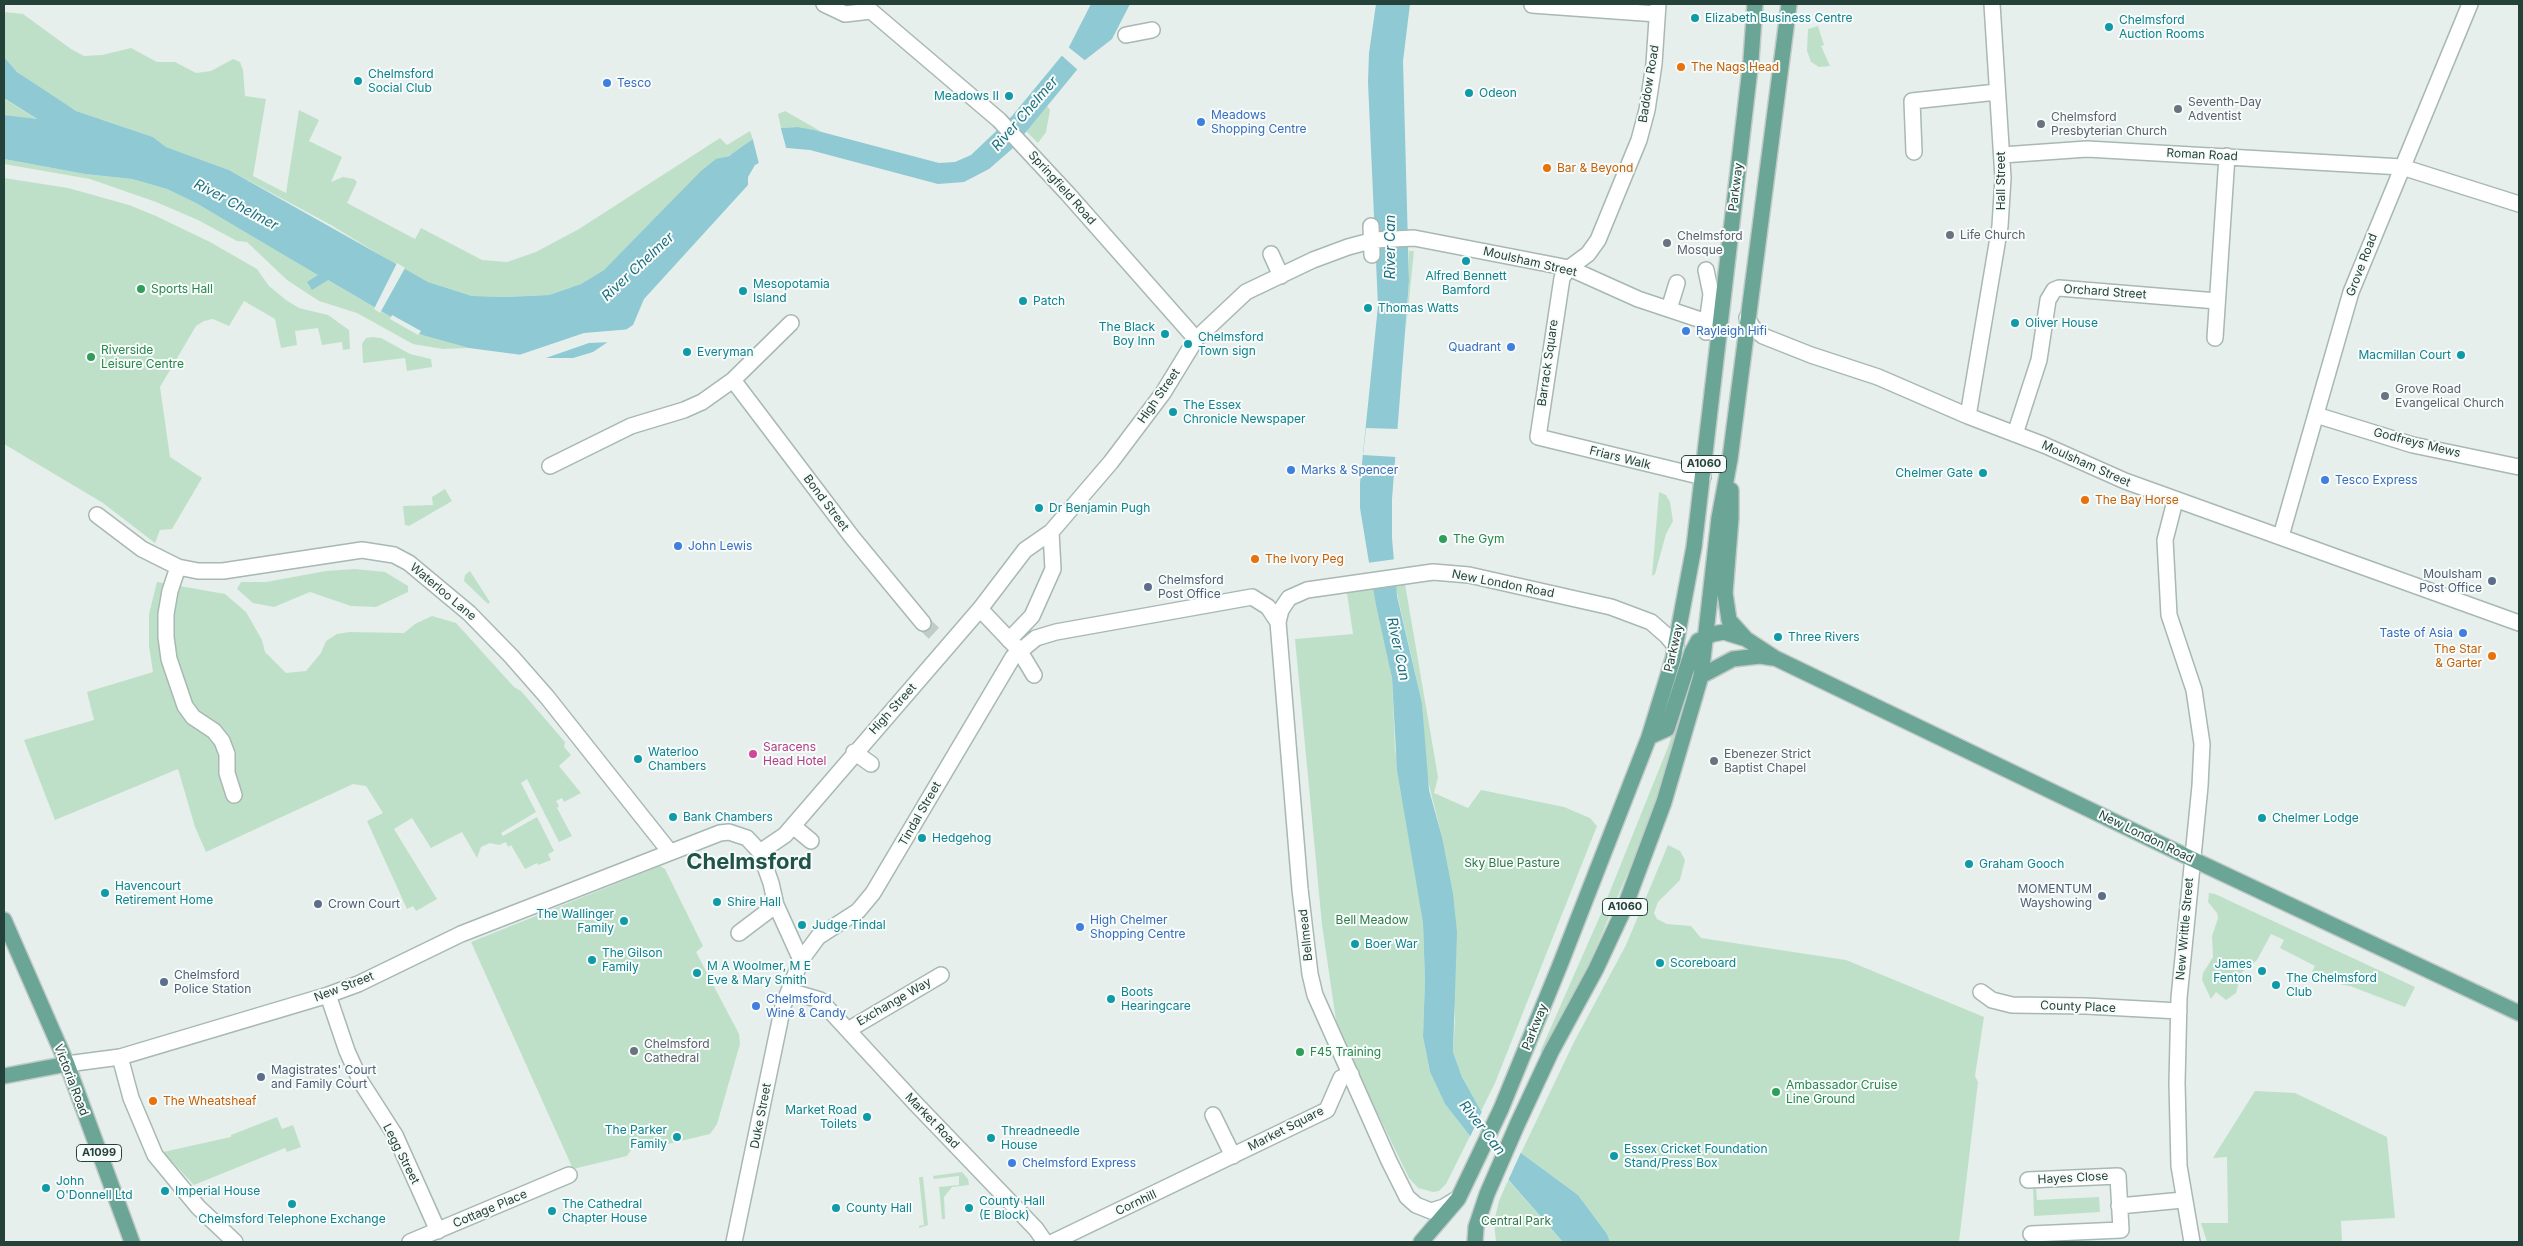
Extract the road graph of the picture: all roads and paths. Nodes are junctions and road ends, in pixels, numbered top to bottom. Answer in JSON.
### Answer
{"nodes":[{"id":1,"x":824,"y":4,"type":"edge"},
{"id":2,"x":1532,"y":4,"type":"edge"},
{"id":3,"x":1755,"y":4,"type":"edge"},
{"id":4,"x":1789,"y":4,"type":"edge"},
{"id":5,"x":1992,"y":4,"type":"edge"},
{"id":6,"x":2470,"y":4,"type":"edge"},
{"id":7,"x":872,"y":7,"type":"edge"},
{"id":8,"x":1658,"y":9,"type":"edge"},
{"id":9,"x":1152,"y":30,"type":"dead end"},
{"id":10,"x":1126,"y":35,"type":"dead end"},
{"id":11,"x":1997,"y":92,"type":"junction"},
{"id":12,"x":1914,"y":152,"type":"dead end"},
{"id":13,"x":2002,"y":155,"type":"junction"},
{"id":14,"x":2227,"y":156,"type":"junction"},
{"id":15,"x":2402,"y":167,"type":"junction"},
{"id":16,"x":2519,"y":204,"type":"edge"},
{"id":17,"x":1414,"y":238,"type":"joint"},
{"id":18,"x":1271,"y":254,"type":"dead end"},
{"id":19,"x":1569,"y":268,"type":"junction"},
{"id":20,"x":1706,"y":270,"type":"dead end"},
{"id":21,"x":1280,"y":276,"type":"junction"},
{"id":22,"x":1677,"y":283,"type":"dead end"},
{"id":23,"x":1559,"y":290,"type":"joint"},
{"id":24,"x":2217,"y":301,"type":"junction"},
{"id":25,"x":1669,"y":309,"type":"junction"},
{"id":26,"x":1747,"y":318,"type":"junction"},
{"id":27,"x":792,"y":323,"type":"dead end"},
{"id":28,"x":2215,"y":338,"type":"dead end"},
{"id":29,"x":1196,"y":339,"type":"junction"},
{"id":30,"x":733,"y":380,"type":"junction"},
{"id":31,"x":2316,"y":415,"type":"junction"},
{"id":32,"x":1968,"y":416,"type":"junction"},
{"id":33,"x":2015,"y":434,"type":"junction"},
{"id":34,"x":1538,"y":436,"type":"joint"},
{"id":35,"x":1730,"y":459,"type":"junction"},
{"id":36,"x":550,"y":466,"type":"dead end"},
{"id":37,"x":2519,"y":467,"type":"edge"},
{"id":38,"x":1703,"y":476,"type":"junction"},
{"id":39,"x":2175,"y":501,"type":"junction"},
{"id":40,"x":97,"y":515,"type":"dead end"},
{"id":41,"x":1051,"y":532,"type":"junction"},
{"id":42,"x":2280,"y":536,"type":"junction"},
{"id":43,"x":178,"y":567,"type":"junction"},
{"id":44,"x":1289,"y":598,"type":"joint"},
{"id":45,"x":980,"y":609,"type":"junction"},
{"id":46,"x":1278,"y":622,"type":"junction"},
{"id":47,"x":923,"y":623,"type":"tunnel mouth"},
{"id":48,"x":2519,"y":623,"type":"edge"},
{"id":49,"x":1707,"y":636,"type":"junction"},
{"id":50,"x":1746,"y":639,"type":"junction"},
{"id":51,"x":1014,"y":645,"type":"junction"},
{"id":52,"x":1676,"y":647,"type":"junction"},
{"id":53,"x":1775,"y":658,"type":"junction"},
{"id":54,"x":1034,"y":675,"type":"dead end"},
{"id":55,"x":1701,"y":676,"type":"junction"},
{"id":56,"x":1649,"y":737,"type":"junction"},
{"id":57,"x":854,"y":752,"type":"junction"},
{"id":58,"x":871,"y":764,"type":"dead end"},
{"id":59,"x":234,"y":795,"type":"dead end"},
{"id":60,"x":793,"y":826,"type":"junction"},
{"id":61,"x":811,"y":841,"type":"dead end"},
{"id":62,"x":670,"y":852,"type":"junction"},
{"id":63,"x":760,"y":852,"type":"junction"},
{"id":64,"x":2192,"y":859,"type":"junction"},
{"id":65,"x":776,"y":905,"type":"junction"},
{"id":66,"x":4,"y":920,"type":"edge"},
{"id":67,"x":739,"y":933,"type":"dead end"},
{"id":68,"x":801,"y":960,"type":"junction"},
{"id":69,"x":941,"y":975,"type":"dead end"},
{"id":70,"x":789,"y":990,"type":"junction"},
{"id":71,"x":1981,"y":992,"type":"dead end"},
{"id":72,"x":328,"y":995,"type":"junction"},
{"id":73,"x":2178,"y":1011,"type":"junction"},
{"id":74,"x":2519,"y":1013,"type":"edge"},
{"id":75,"x":848,"y":1030,"type":"junction"},
{"id":76,"x":120,"y":1057,"type":"junction"},
{"id":77,"x":67,"y":1064,"type":"junction"},
{"id":78,"x":1350,"y":1074,"type":"junction"},
{"id":79,"x":4,"y":1076,"type":"edge"},
{"id":80,"x":1213,"y":1115,"type":"dead end"},
{"id":81,"x":1226,"y":1160,"type":"junction"},
{"id":82,"x":569,"y":1175,"type":"dead end"},
{"id":83,"x":2028,"y":1180,"type":"dead end"},
{"id":84,"x":1458,"y":1199,"type":"junction"},
{"id":85,"x":2183,"y":1200,"type":"junction"},
{"id":86,"x":2119,"y":1206,"type":"junction"},
{"id":87,"x":1482,"y":1209,"type":"junction"},
{"id":88,"x":438,"y":1230,"type":"junction"},
{"id":89,"x":2031,"y":1234,"type":"dead end"},
{"id":90,"x":132,"y":1242,"type":"edge"},
{"id":91,"x":235,"y":1242,"type":"edge"},
{"id":92,"x":410,"y":1242,"type":"edge"},
{"id":93,"x":734,"y":1242,"type":"edge"},
{"id":94,"x":1045,"y":1242,"type":"edge"},
{"id":95,"x":1052,"y":1242,"type":"edge"},
{"id":96,"x":1421,"y":1242,"type":"edge"},
{"id":97,"x":1475,"y":1242,"type":"edge"},
{"id":98,"x":1484,"y":1242,"type":"edge"},
{"id":99,"x":2192,"y":1242,"type":"edge"}],
"edges":[{"from":1,"to":7,"type":"street","name":"Springfield Road"},
{"from":2,"to":8,"type":"street"},
{"from":3,"to":38,"type":"main road","name":"Parkway","number":"A1060"},
{"from":4,"to":26,"type":"main road","name":"Parkway","number":"A1060"},
{"from":5,"to":11,"type":"street","name":"Hall Street"},
{"from":6,"to":15,"type":"street","name":"Grove Road"},
{"from":7,"to":29,"type":"street","name":"Springfield Road"},
{"from":8,"to":19,"type":"street","name":"Baddow Road"},
{"from":9,"to":10,"type":"street"},
{"from":11,"to":12,"type":"street"},
{"from":11,"to":13,"type":"street","name":"Hall Street"},
{"from":13,"to":14,"type":"street","name":"Roman Road"},
{"from":13,"to":32,"type":"street","name":"Hall Street"},
{"from":14,"to":15,"type":"street","name":"Roman Road"},
{"from":14,"to":24,"type":"street"},
{"from":15,"to":16,"type":"street","name":"Roman Road"},
{"from":15,"to":31,"type":"street","name":"Grove Road"},
{"from":17,"to":19,"type":"street","name":"Moulsham Street"},
{"from":17,"to":21,"type":"street","name":"High Street"},
{"from":18,"to":21,"type":"street"},
{"from":19,"to":23,"type":"street","name":"Baddow Road"},
{"from":19,"to":25,"type":"street","name":"Moulsham Street"},
{"from":20,"to":25,"type":"street","name":"Moulsham Street"},
{"from":21,"to":29,"type":"street","name":"High Street"},
{"from":22,"to":25,"type":"street"},
{"from":23,"to":34,"type":"street","name":"Barrack Square"},
{"from":24,"to":28,"type":"street"},
{"from":24,"to":33,"type":"street","name":"Orchard Street"},
{"from":26,"to":32,"type":"street","name":"Moulsham Street"},
{"from":26,"to":35,"type":"main road","name":"Parkway","number":"A1060"},
{"from":27,"to":30,"type":"street"},
{"from":29,"to":41,"type":"street","name":"High Street"},
{"from":30,"to":36,"type":"street"},
{"from":30,"to":47,"type":"street","name":"Bond Street"},
{"from":31,"to":37,"type":"street","name":"Godfreys Mews"},
{"from":31,"to":42,"type":"street","name":"Grove Road"},
{"from":32,"to":33,"type":"street","name":"Moulsham Street"},
{"from":33,"to":39,"type":"street","name":"Moulsham Street"},
{"from":34,"to":38,"type":"street","name":"Friars Walk"},
{"from":35,"to":49,"type":"main road","name":"Parkway","number":"A1060"},
{"from":35,"to":50,"type":"main road","name":"Parkway"},
{"from":38,"to":52,"type":"main road","name":"Parkway","number":"A1060"},
{"from":39,"to":42,"type":"street","name":"Moulsham Street"},
{"from":39,"to":64,"type":"street","name":"New Writtle Street"},
{"from":40,"to":43,"type":"street","name":"Waterloo Lane"},
{"from":41,"to":45,"type":"street","name":"High Street"},
{"from":41,"to":51,"type":"street"},
{"from":42,"to":48,"type":"street","name":"Moulsham Street"},
{"from":43,"to":59,"type":"street"},
{"from":43,"to":62,"type":"street","name":"Waterloo Lane"},
{"from":44,"to":46,"type":"street","name":"Bellmead"},
{"from":44,"to":52,"type":"street","name":"New London Road"},
{"from":45,"to":51,"type":"street"},
{"from":45,"to":57,"type":"street","name":"High Street"},
{"from":46,"to":51,"type":"street"},
{"from":46,"to":78,"type":"street","name":"Bellmead"},
{"from":49,"to":50,"type":"main road"},
{"from":49,"to":55,"type":"main road","name":"Parkway","number":"A1060"},
{"from":49,"to":56,"type":"main road"},
{"from":50,"to":53,"type":"main road","name":"New London Road"},
{"from":51,"to":54,"type":"street"},
{"from":51,"to":68,"type":"street","name":"Tindal Street"},
{"from":52,"to":56,"type":"main road","name":"Parkway","number":"A1060"},
{"from":53,"to":55,"type":"main road","name":"New London Road"},
{"from":53,"to":64,"type":"main road","name":"New London Road"},
{"from":55,"to":87,"type":"main road","name":"Parkway","number":"A1060"},
{"from":56,"to":84,"type":"main road","name":"Parkway","number":"A1060"},
{"from":57,"to":58,"type":"street"},
{"from":57,"to":60,"type":"street","name":"High Street"},
{"from":60,"to":61,"type":"street"},
{"from":60,"to":63,"type":"street","name":"High Street"},
{"from":62,"to":63,"type":"street","name":"New Street"},
{"from":62,"to":72,"type":"street","name":"New Street"},
{"from":63,"to":65,"type":"street"},
{"from":64,"to":73,"type":"street","name":"New Writtle Street"},
{"from":64,"to":74,"type":"main road","name":"New London Road"},
{"from":65,"to":67,"type":"street"},
{"from":65,"to":68,"type":"street"},
{"from":66,"to":77,"type":"main road","name":"Victoria Road","number":"A1099"},
{"from":68,"to":70,"type":"street","name":"Tindal Street"},
{"from":69,"to":75,"type":"street","name":"Exchange Way"},
{"from":70,"to":75,"type":"street","name":"Market Road"},
{"from":70,"to":93,"type":"street","name":"Duke Street"},
{"from":71,"to":73,"type":"street","name":"County Place"},
{"from":72,"to":76,"type":"street","name":"New Street"},
{"from":72,"to":88,"type":"street","name":"Legg Street"},
{"from":73,"to":85,"type":"street","name":"New Writtle Street"},
{"from":75,"to":94,"type":"street","name":"Market Road"},
{"from":76,"to":77,"type":"street","name":"New Street"},
{"from":76,"to":91,"type":"street"},
{"from":77,"to":79,"type":"main road","name":"New Street"},
{"from":77,"to":90,"type":"main road","name":"Victoria Road","number":"A1099"},
{"from":78,"to":81,"type":"street","name":"Market Square"},
{"from":78,"to":84,"type":"street","name":"Bellmead"},
{"from":80,"to":81,"type":"street","name":"Market Square"},
{"from":81,"to":95,"type":"street","name":"Cornhill"},
{"from":82,"to":88,"type":"street","name":"Cottage Place"},
{"from":83,"to":86,"type":"street","name":"Hayes Close"},
{"from":84,"to":96,"type":"main road","name":"Parkway","number":"A1060"},
{"from":85,"to":86,"type":"street"},
{"from":85,"to":99,"type":"street","name":"New Writtle Street"},
{"from":86,"to":89,"type":"street","name":"Hayes Close"},
{"from":87,"to":97,"type":"main road","name":"Parkway","number":"A1060"},
{"from":87,"to":98,"type":"main road","number":"A1060"},
{"from":88,"to":92,"type":"street","name":"Cottage Place"}]}
